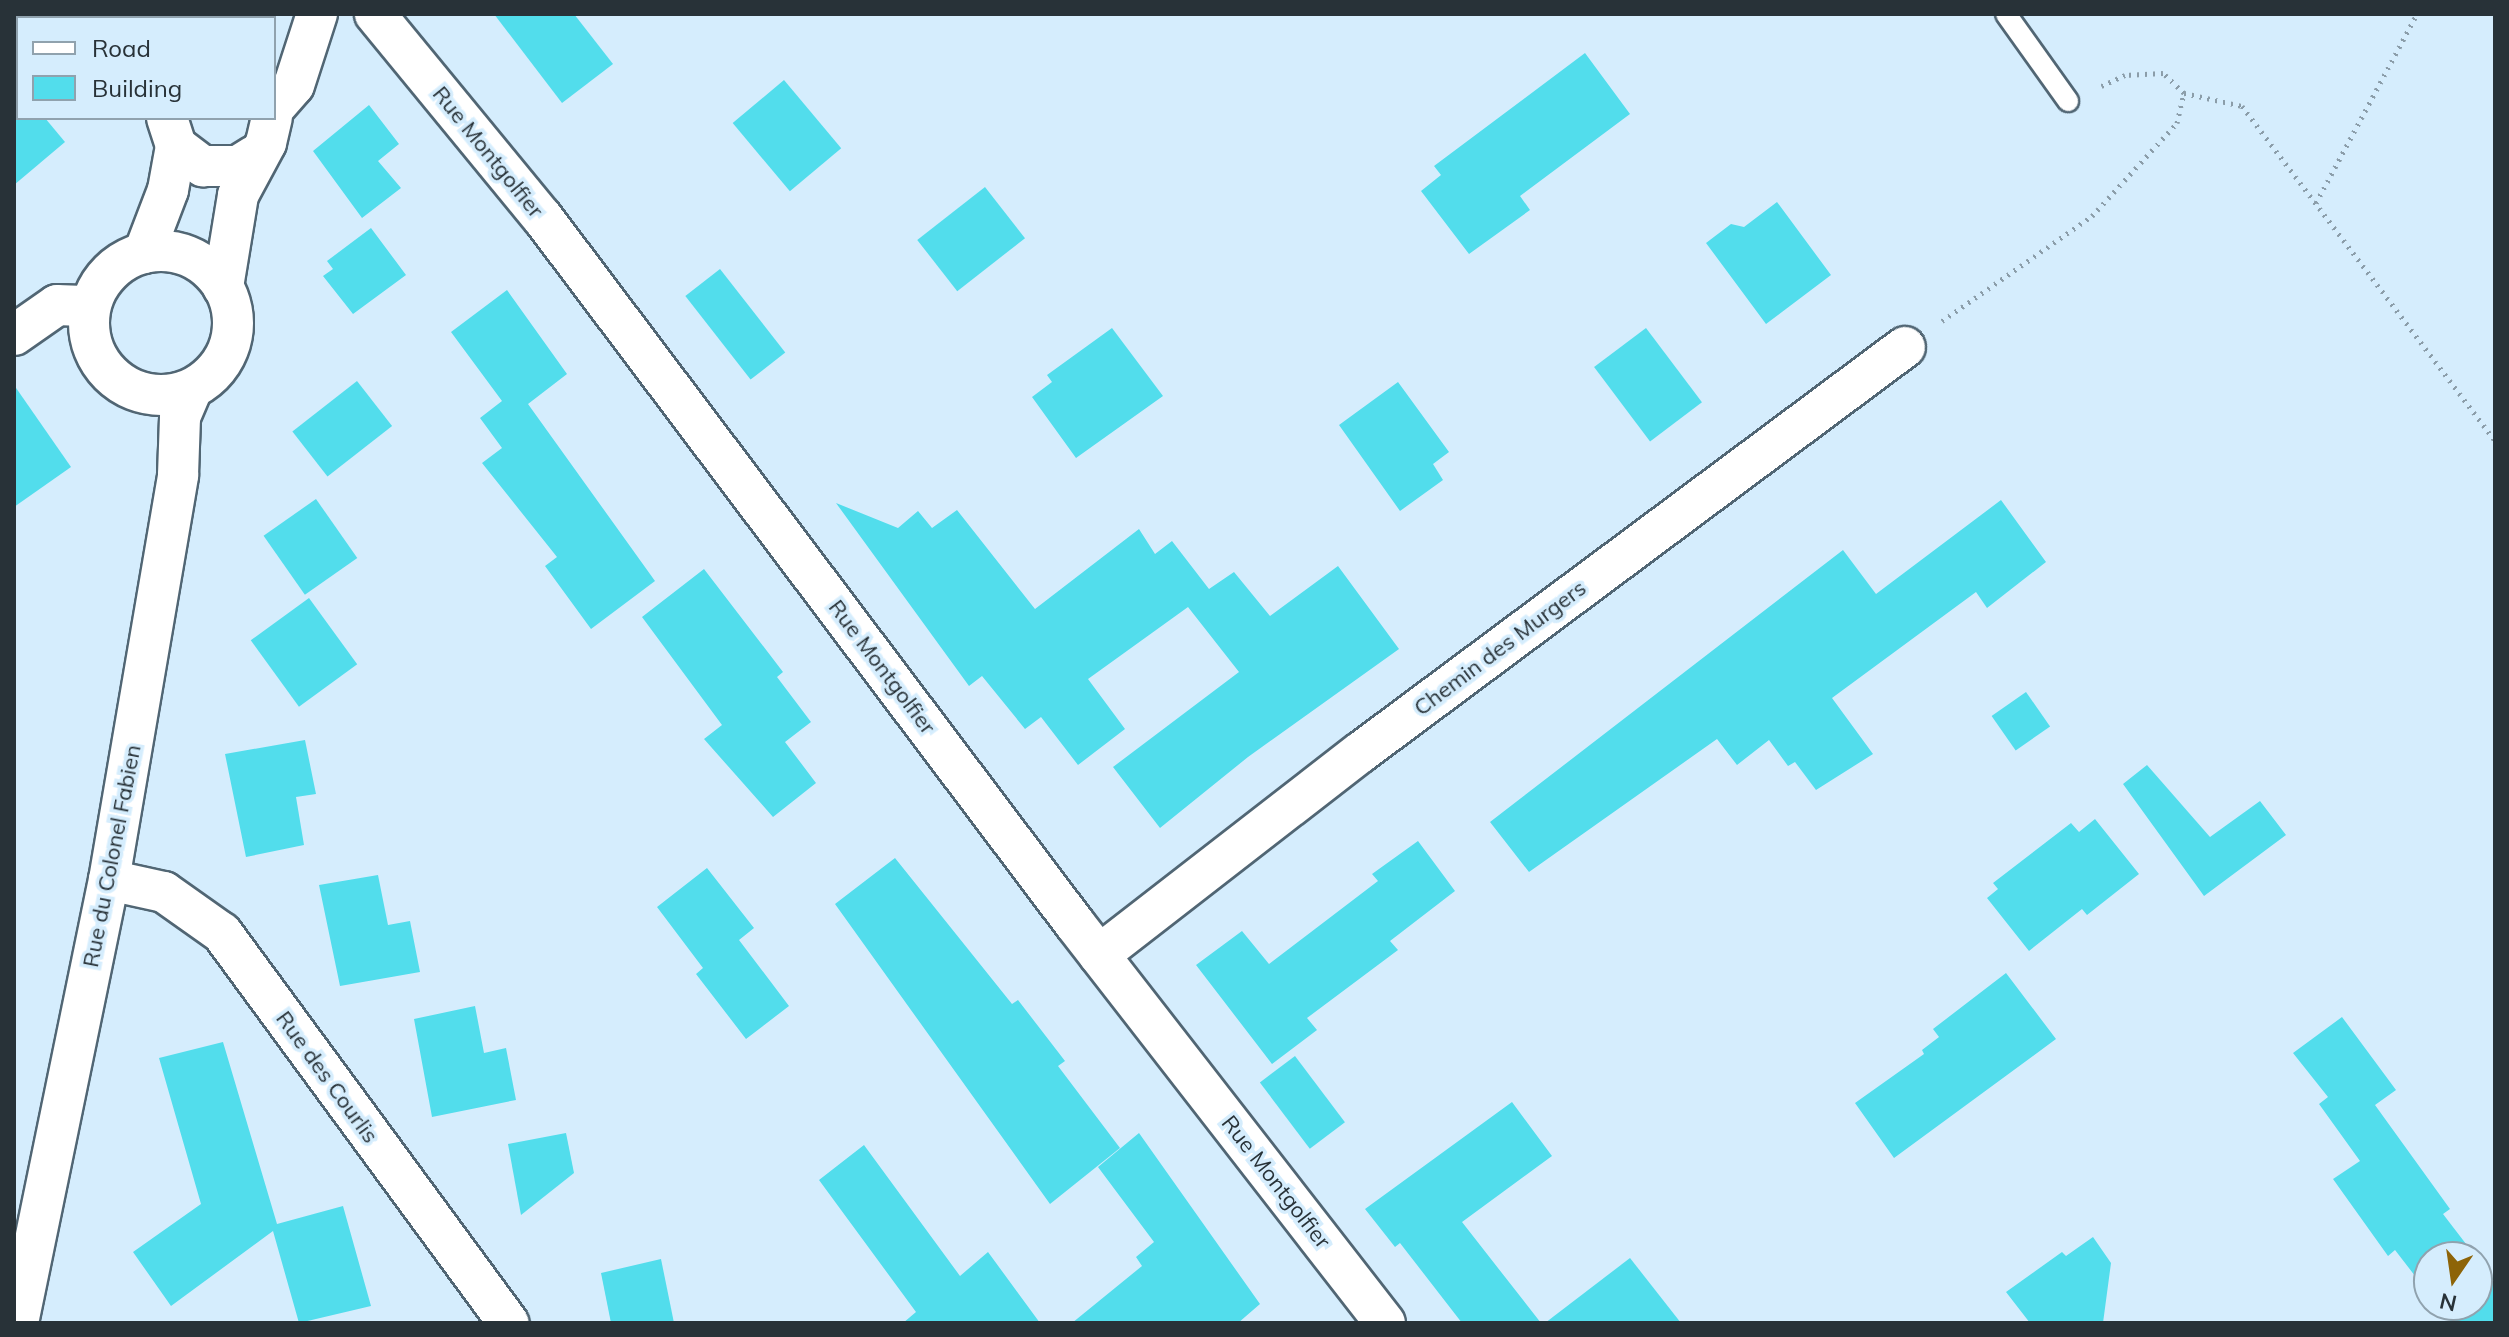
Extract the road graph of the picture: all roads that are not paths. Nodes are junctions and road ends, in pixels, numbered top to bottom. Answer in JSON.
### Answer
{"nodes":[{"id":1,"x":317,"y":14,"type":"edge"},
{"id":2,"x":375,"y":14,"type":"edge"},
{"id":3,"x":2006,"y":14,"type":"edge"},
{"id":4,"x":2068,"y":101,"type":"road end"},
{"id":5,"x":276,"y":106,"type":"edge"},
{"id":6,"x":272,"y":120,"type":"edge"},
{"id":7,"x":171,"y":132,"type":"edge"},
{"id":8,"x":254,"y":156,"type":"junction"},
{"id":9,"x":144,"y":253,"type":"junction"},
{"id":10,"x":223,"y":287,"type":"junction"},
{"id":11,"x":90,"y":306,"type":"junction"},
{"id":12,"x":14,"y":335,"type":"edge"},
{"id":13,"x":1905,"y":347,"type":"road end"},
{"id":14,"x":192,"y":389,"type":"junction"},
{"id":15,"x":109,"y":880,"type":"junction"},
{"id":16,"x":1099,"y":955,"type":"junction"},
{"id":17,"x":18,"y":1323,"type":"edge"},
{"id":18,"x":508,"y":1323,"type":"edge"},
{"id":19,"x":1385,"y":1323,"type":"edge"}],
"edges":[{"from":1,"to":5,"type":"street"},
{"from":2,"to":16,"type":"street","name":"Rue Montgolfier"},
{"from":3,"to":4,"type":"lane"},
{"from":6,"to":8,"type":"street"},
{"from":7,"to":8,"type":"street"},
{"from":7,"to":9,"type":"street"},
{"from":8,"to":10,"type":"street"},
{"from":9,"to":10,"type":"street"},
{"from":9,"to":11,"type":"street"},
{"from":10,"to":14,"type":"street"},
{"from":11,"to":12,"type":"street"},
{"from":11,"to":14,"type":"street"},
{"from":13,"to":16,"type":"street","name":"Chemin des Murgers"},
{"from":14,"to":15,"type":"street","name":"Rue du Colonel Fabien"},
{"from":15,"to":17,"type":"street","name":"Rue du Colonel Fabien"},
{"from":15,"to":18,"type":"street","name":"Rue des Courlis"},
{"from":16,"to":19,"type":"street","name":"Rue Montgolfier"}]}
